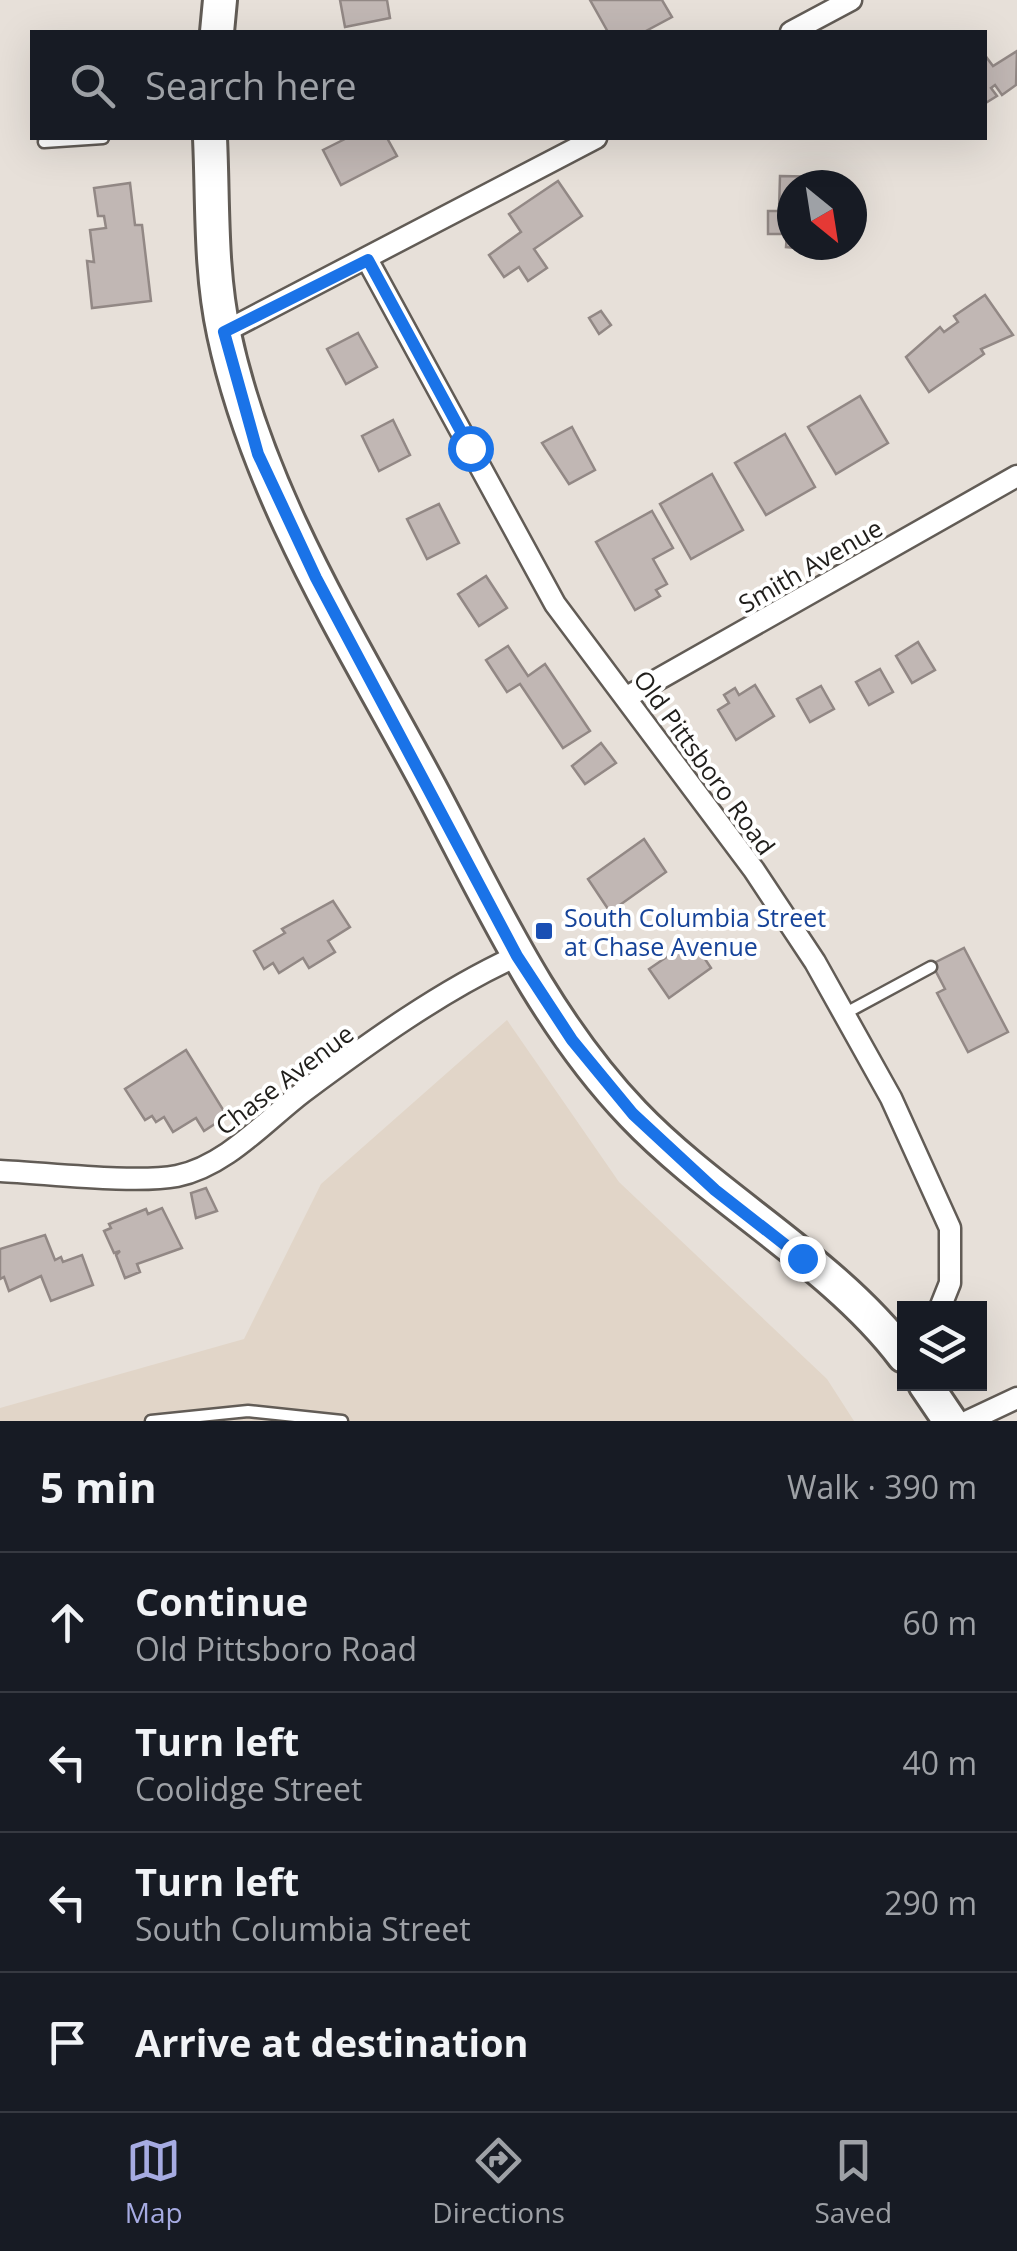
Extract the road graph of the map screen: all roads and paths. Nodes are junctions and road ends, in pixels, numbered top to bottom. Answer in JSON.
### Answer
{"nodes":[{"id":1,"x":220,"y":0,"type":"edge"},
{"id":2,"x":851,"y":0,"type":"edge"},
{"id":3,"x":217,"y":30,"type":"edge"},
{"id":4,"x":795,"y":30,"type":"edge"},
{"id":5,"x":74,"y":140,"type":"edge"},
{"id":6,"x":210,"y":140,"type":"edge"},
{"id":7,"x":592,"y":140,"type":"edge"},
{"id":8,"x":44,"y":142,"type":"dead end"},
{"id":9,"x":368,"y":260,"type":"junction"},
{"id":10,"x":224,"y":332,"type":"junction"},
{"id":11,"x":1017,"y":476,"type":"edge"},
{"id":12,"x":627,"y":697,"type":"junction"},
{"id":13,"x":517,"y":956,"type":"junction"},
{"id":14,"x":931,"y":966,"type":"dead end"},
{"id":15,"x":844,"y":1014,"type":"junction"},
{"id":16,"x":0,"y":1171,"type":"edge"},
{"id":17,"x":943,"y":1301,"type":"edge"},
{"id":18,"x":897,"y":1344,"type":"edge"},
{"id":19,"x":931,"y":1391,"type":"edge"},
{"id":20,"x":1017,"y":1398,"type":"edge"},
{"id":21,"x":151,"y":1421,"type":"edge"},
{"id":22,"x":342,"y":1421,"type":"edge"},
{"id":23,"x":950,"y":1421,"type":"edge"},
{"id":24,"x":968,"y":1421,"type":"edge"}],
"edges":[{"from":1,"to":3,"type":"main road"},
{"from":2,"to":4,"type":"street"},
{"from":5,"to":8,"type":"lane"},
{"from":6,"to":10,"type":"main road"},
{"from":7,"to":9,"type":"street"},
{"from":9,"to":10,"type":"street"},
{"from":9,"to":12,"type":"street","name":"Old Pittsboro Road"},
{"from":10,"to":13,"type":"main road"},
{"from":11,"to":12,"type":"street","name":"Smith Avenue"},
{"from":12,"to":15,"type":"street","name":"Old Pittsboro Road"},
{"from":13,"to":16,"type":"street","name":"Chase Avenue"},
{"from":13,"to":18,"type":"main road"},
{"from":14,"to":15,"type":"lane"},
{"from":15,"to":17,"type":"street","name":"Old Pittsboro Road"},
{"from":19,"to":23,"type":"main road"},
{"from":20,"to":24,"type":"street"},
{"from":21,"to":22,"type":"lane"}]}
